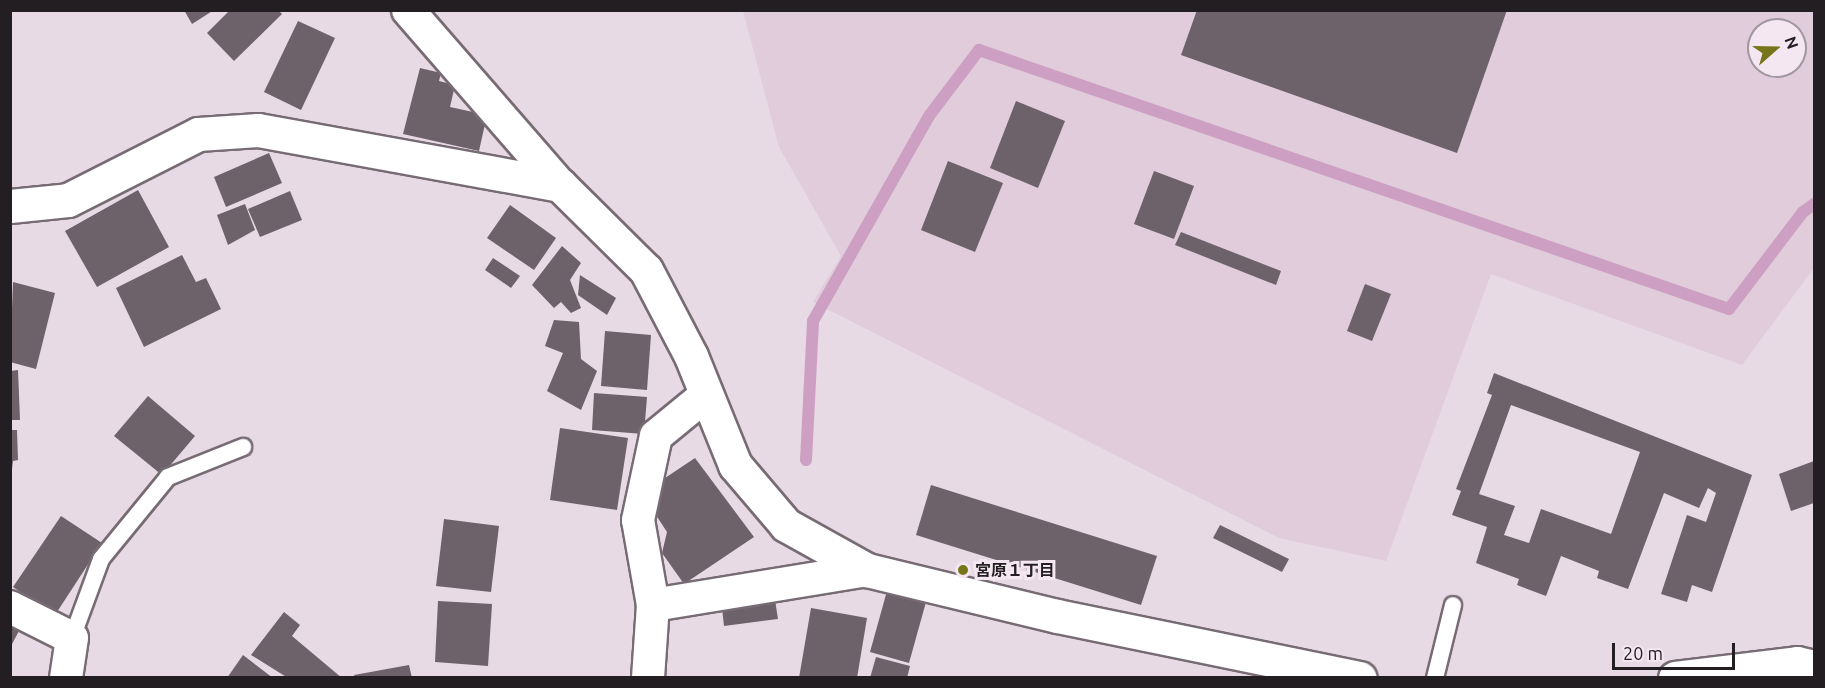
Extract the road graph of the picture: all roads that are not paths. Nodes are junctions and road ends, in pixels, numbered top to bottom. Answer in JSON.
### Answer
{"nodes":[{"id":1,"x":408,"y":10,"type":"edge"},
{"id":2,"x":560,"y":185,"type":"junction"},
{"id":3,"x":10,"y":206,"type":"edge"},
{"id":4,"x":706,"y":394,"type":"junction"},
{"id":5,"x":243,"y":447,"type":"dead end"},
{"id":6,"x":867,"y":570,"type":"junction"},
{"id":7,"x":654,"y":605,"type":"junction"},
{"id":8,"x":1453,"y":605,"type":"dead end"},
{"id":9,"x":10,"y":607,"type":"edge"},
{"id":10,"x":72,"y":638,"type":"junction"},
{"id":11,"x":1815,"y":666,"type":"edge"},
{"id":12,"x":66,"y":678,"type":"edge"},
{"id":13,"x":648,"y":678,"type":"edge"},
{"id":14,"x":1360,"y":678,"type":"edge"},
{"id":15,"x":1435,"y":678,"type":"edge"},
{"id":16,"x":1675,"y":678,"type":"edge"}],
"edges":[{"from":1,"to":2,"type":"street"},
{"from":2,"to":3,"type":"street"},
{"from":2,"to":4,"type":"street"},
{"from":4,"to":6,"type":"street"},
{"from":4,"to":7,"type":"street"},
{"from":5,"to":10,"type":"lane"},
{"from":6,"to":7,"type":"street"},
{"from":6,"to":14,"type":"street"},
{"from":7,"to":13,"type":"street"},
{"from":8,"to":15,"type":"lane"},
{"from":9,"to":10,"type":"street"},
{"from":10,"to":12,"type":"street"},
{"from":11,"to":16,"type":"street"}]}
